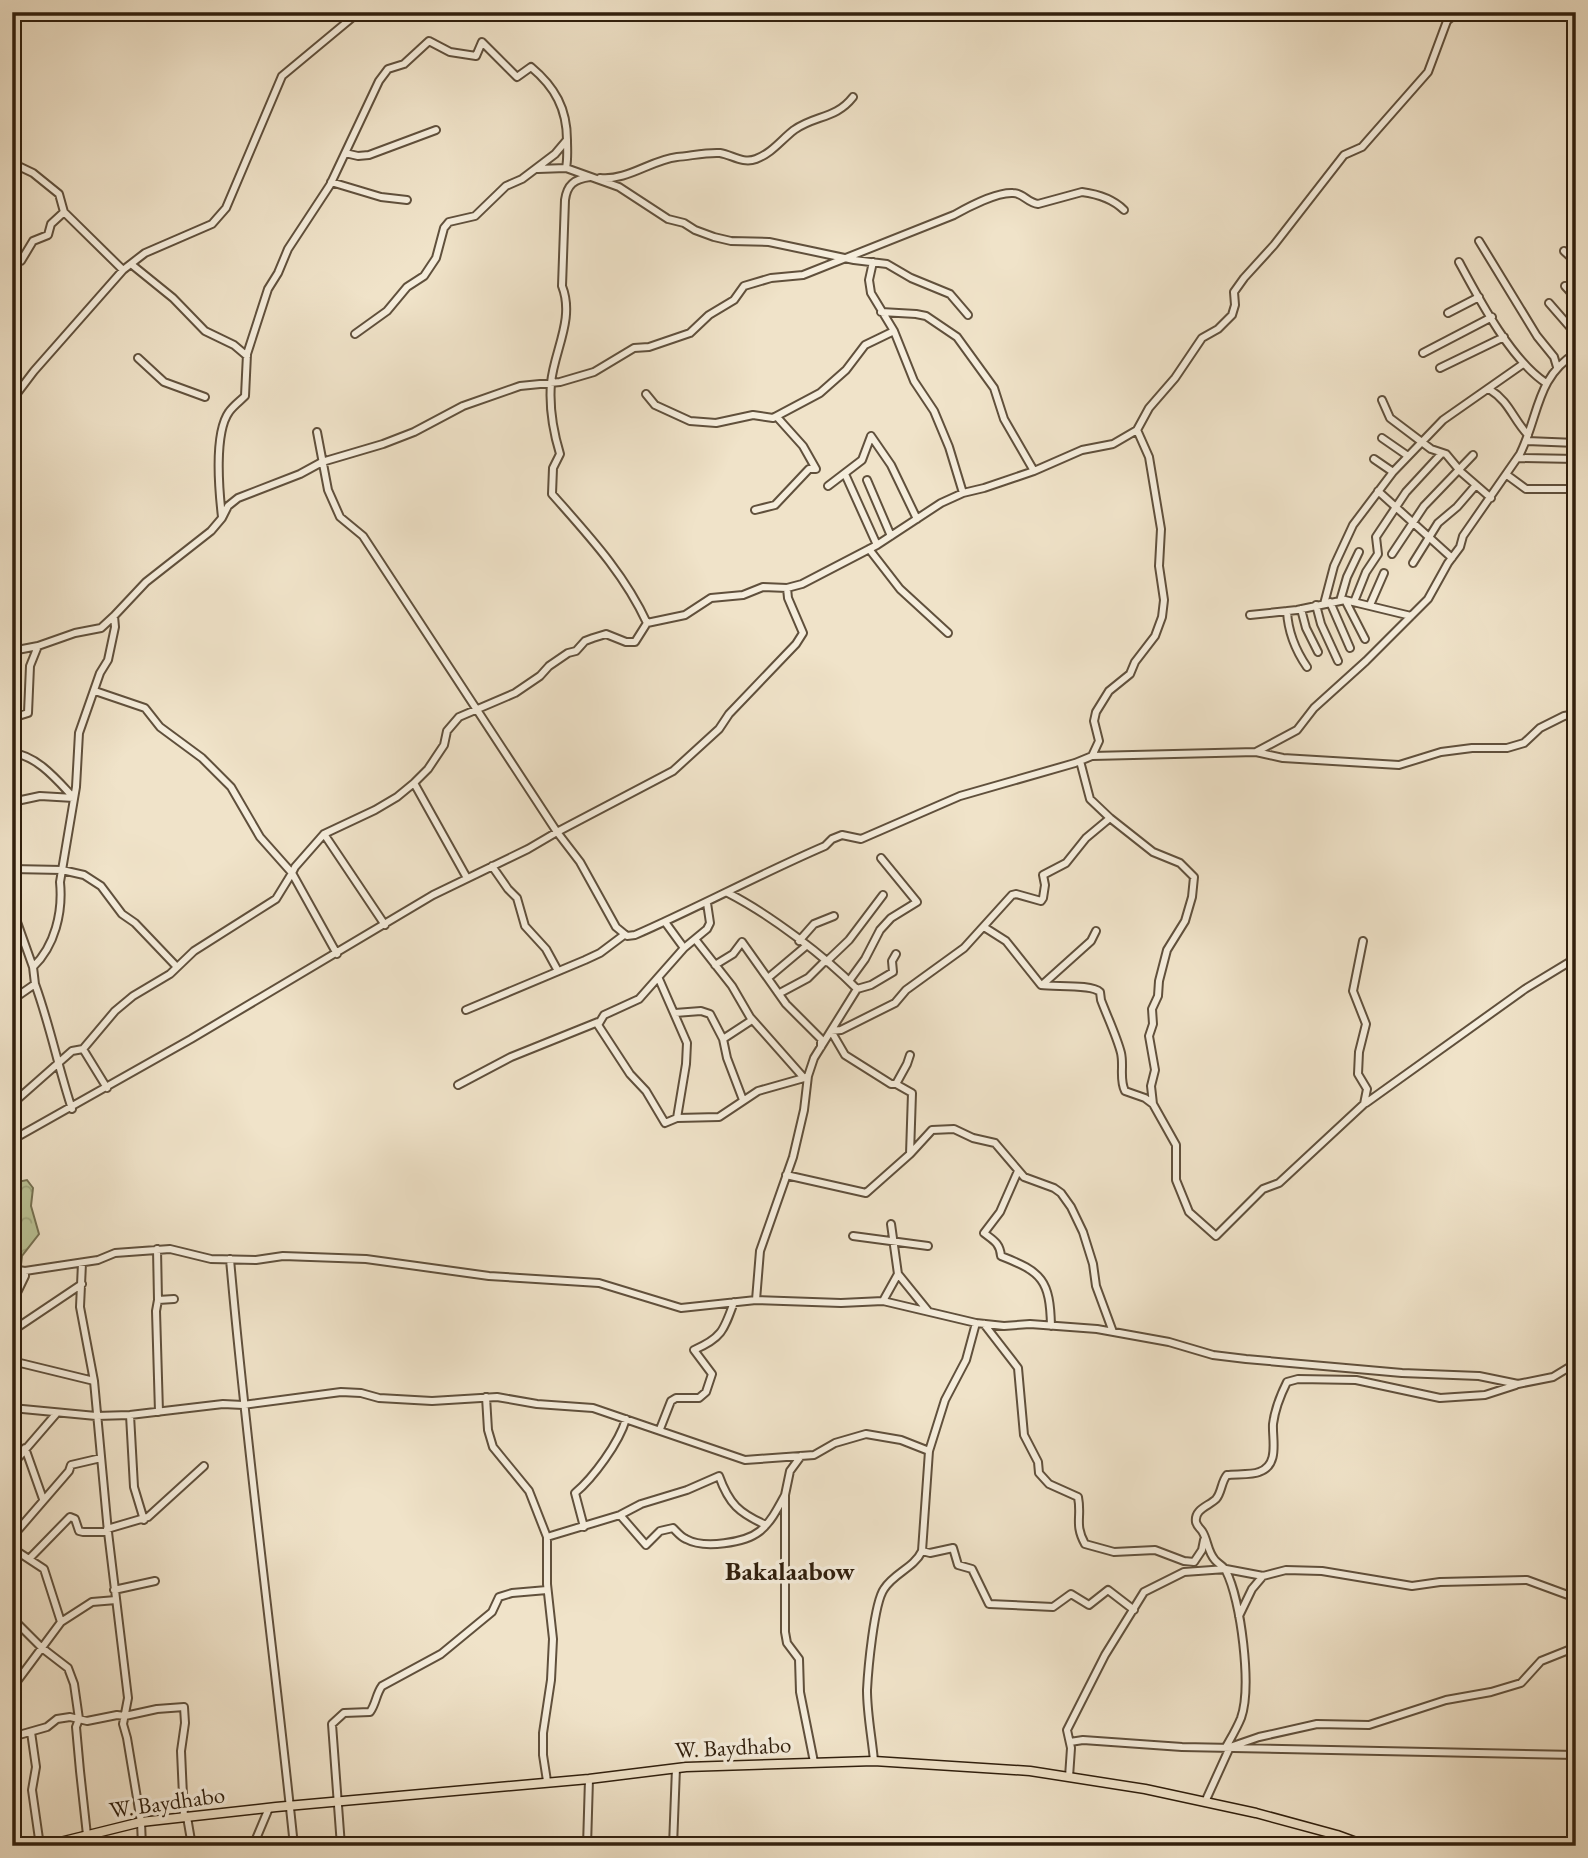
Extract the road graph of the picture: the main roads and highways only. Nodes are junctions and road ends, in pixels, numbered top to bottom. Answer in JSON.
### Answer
{"nodes":[{"id":1,"x":42,"y":1846,"type":"edge"},
{"id":2,"x":1367,"y":1846,"type":"edge"}],
"edges":[{"from":1,"to":2,"type":"main road","name":"W. Baydhabo"}]}
